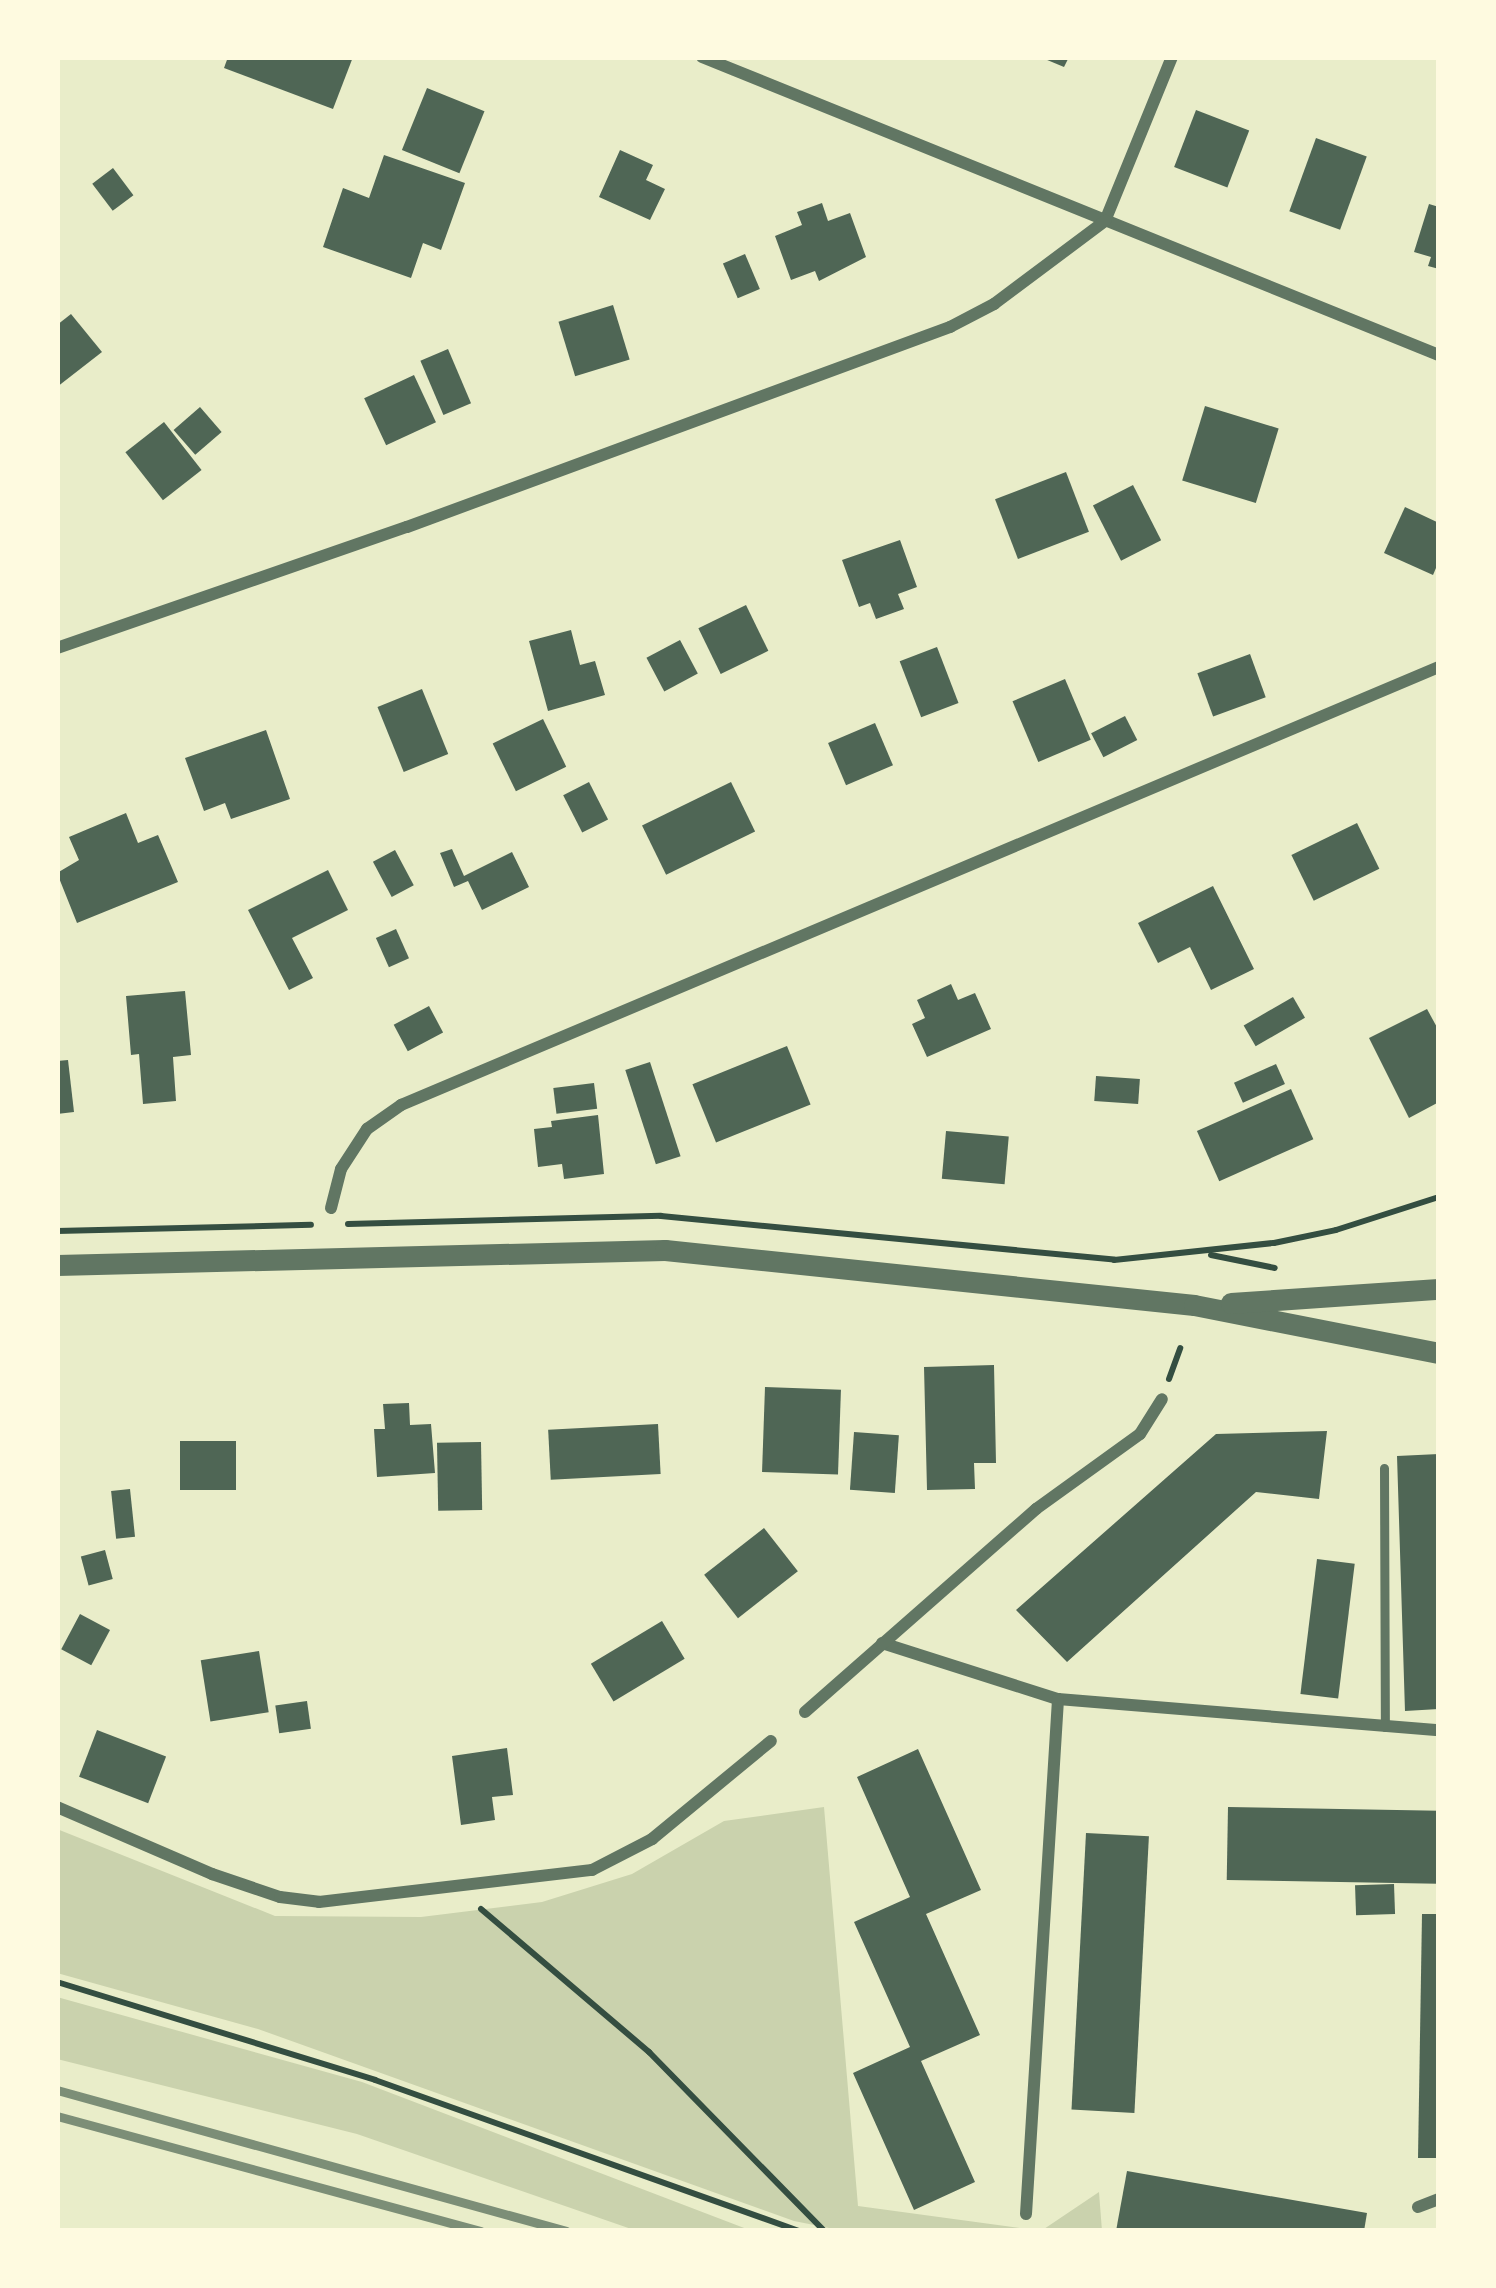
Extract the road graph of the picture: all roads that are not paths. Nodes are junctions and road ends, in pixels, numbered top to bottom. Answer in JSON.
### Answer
{"nodes":[{"id":1,"x":701,"y":57,"type":"edge"},
{"id":2,"x":1172,"y":57,"type":"edge"},
{"id":3,"x":1105,"y":221,"type":"junction"},
{"id":4,"x":1439,"y":355,"type":"edge"},
{"id":5,"x":57,"y":648,"type":"edge"},
{"id":6,"x":1439,"y":668,"type":"edge"},
{"id":7,"x":331,"y":1208,"type":"dead end"},
{"id":8,"x":57,"y":1265,"type":"edge"},
{"id":9,"x":1439,"y":1289,"type":"edge"},
{"id":10,"x":1194,"y":1305,"type":"junction"},
{"id":11,"x":1439,"y":1353,"type":"edge"},
{"id":12,"x":1162,"y":1399,"type":"dead end"},
{"id":13,"x":1384,"y":1468,"type":"dead end"},
{"id":14,"x":882,"y":1643,"type":"junction"},
{"id":15,"x":1058,"y":1699,"type":"junction"},
{"id":16,"x":805,"y":1712,"type":"dead end"},
{"id":17,"x":1385,"y":1727,"type":"junction"},
{"id":18,"x":1439,"y":1730,"type":"edge"},
{"id":19,"x":771,"y":1741,"type":"dead end"},
{"id":20,"x":57,"y":1807,"type":"edge"},
{"id":21,"x":1439,"y":2199,"type":"edge"},
{"id":22,"x":1418,"y":2207,"type":"dead end"},
{"id":23,"x":1026,"y":2213,"type":"dead end"}],
"edges":[{"from":1,"to":3,"type":"street"},
{"from":2,"to":3,"type":"street"},
{"from":3,"to":4,"type":"street"},
{"from":3,"to":5,"type":"street"},
{"from":6,"to":7,"type":"street"},
{"from":8,"to":10,"type":"street"},
{"from":9,"to":10,"type":"street"},
{"from":10,"to":11,"type":"street"},
{"from":12,"to":14,"type":"street"},
{"from":13,"to":17,"type":"lane"},
{"from":14,"to":15,"type":"street"},
{"from":14,"to":16,"type":"street"},
{"from":15,"to":17,"type":"street"},
{"from":15,"to":23,"type":"street"},
{"from":17,"to":18,"type":"street"},
{"from":19,"to":20,"type":"street"},
{"from":21,"to":22,"type":"street"}]}
